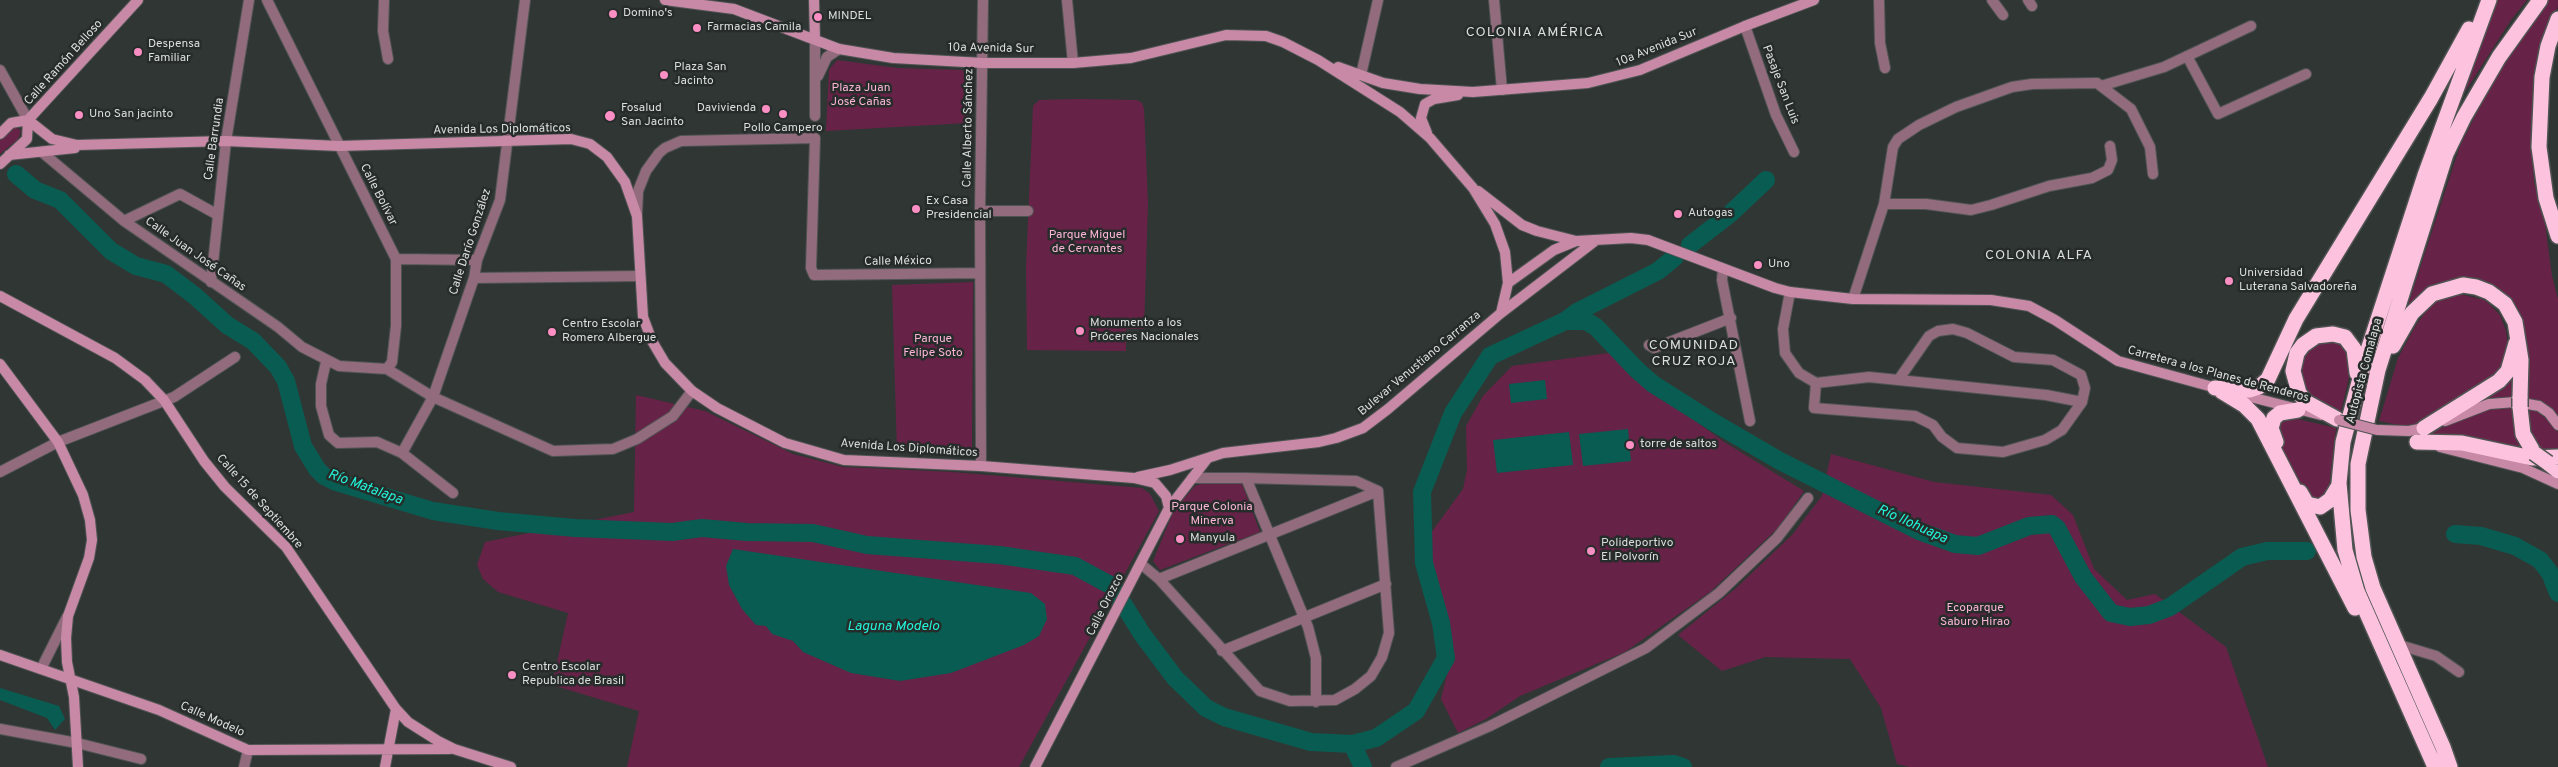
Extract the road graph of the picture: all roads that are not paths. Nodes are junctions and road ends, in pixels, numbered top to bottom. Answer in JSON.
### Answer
{"nodes":[{"id":1,"x":138,"y":0,"type":"edge"},
{"id":2,"x":249,"y":0,"type":"edge"},
{"id":3,"x":267,"y":0,"type":"edge"},
{"id":4,"x":384,"y":0,"type":"edge"},
{"id":5,"x":525,"y":0,"type":"edge"},
{"id":6,"x":665,"y":0,"type":"edge"},
{"id":7,"x":814,"y":0,"type":"edge"},
{"id":8,"x":983,"y":0,"type":"edge"},
{"id":9,"x":1067,"y":0,"type":"edge"},
{"id":10,"x":1378,"y":0,"type":"edge"},
{"id":11,"x":1494,"y":0,"type":"edge"},
{"id":12,"x":1814,"y":0,"type":"edge"},
{"id":13,"x":1879,"y":0,"type":"edge"},
{"id":14,"x":1992,"y":0,"type":"edge"},
{"id":15,"x":2487,"y":0,"type":"edge"},
{"id":16,"x":2540,"y":0,"type":"edge"},
{"id":17,"x":726,"y":4,"type":"edge"},
{"id":18,"x":2003,"y":15,"type":"dead end"},
{"id":19,"x":2558,"y":19,"type":"edge"},
{"id":20,"x":1745,"y":26,"type":"junction"},
{"id":21,"x":2251,"y":26,"type":"dead end"},
{"id":22,"x":814,"y":40,"type":"junction"},
{"id":23,"x":839,"y":49,"type":"junction"},
{"id":24,"x":2187,"y":56,"type":"junction"},
{"id":25,"x":388,"y":59,"type":"dead end"},
{"id":26,"x":1318,"y":60,"type":"junction"},
{"id":27,"x":1073,"y":62,"type":"junction"},
{"id":28,"x":984,"y":63,"type":"junction"},
{"id":29,"x":1885,"y":68,"type":"dead end"},
{"id":30,"x":0,"y":70,"type":"edge"},
{"id":31,"x":2306,"y":74,"type":"dead end"},
{"id":32,"x":1361,"y":75,"type":"junction"},
{"id":33,"x":816,"y":85,"type":"junction"},
{"id":34,"x":2101,"y":86,"type":"junction"},
{"id":35,"x":1502,"y":90,"type":"junction"},
{"id":36,"x":1473,"y":92,"type":"junction"},
{"id":37,"x":815,"y":116,"type":"dead end"},
{"id":38,"x":28,"y":120,"type":"junction"},
{"id":39,"x":0,"y":134,"type":"edge"},
{"id":40,"x":1430,"y":138,"type":"junction"},
{"id":41,"x":226,"y":141,"type":"junction"},
{"id":42,"x":509,"y":141,"type":"junction"},
{"id":43,"x":97,"y":145,"type":"junction"},
{"id":44,"x":339,"y":146,"type":"junction"},
{"id":45,"x":2110,"y":146,"type":"dead end"},
{"id":46,"x":1794,"y":152,"type":"dead end"},
{"id":47,"x":43,"y":153,"type":"junction"},
{"id":48,"x":9,"y":156,"type":"junction"},
{"id":49,"x":0,"y":164,"type":"edge"},
{"id":50,"x":2154,"y":174,"type":"dead end"},
{"id":51,"x":1473,"y":188,"type":"junction"},
{"id":52,"x":1884,"y":204,"type":"junction"},
{"id":53,"x":980,"y":211,"type":"junction"},
{"id":54,"x":1028,"y":211,"type":"dead end"},
{"id":55,"x":218,"y":215,"type":"junction"},
{"id":56,"x":636,"y":216,"type":"junction"},
{"id":57,"x":124,"y":221,"type":"junction"},
{"id":58,"x":2558,"y":236,"type":"edge"},
{"id":59,"x":1576,"y":241,"type":"junction"},
{"id":60,"x":1595,"y":241,"type":"junction"},
{"id":61,"x":396,"y":259,"type":"junction"},
{"id":62,"x":477,"y":260,"type":"junction"},
{"id":63,"x":1723,"y":269,"type":"junction"},
{"id":64,"x":980,"y":273,"type":"junction"},
{"id":65,"x":640,"y":276,"type":"junction"},
{"id":66,"x":474,"y":278,"type":"junction"},
{"id":67,"x":211,"y":282,"type":"junction"},
{"id":68,"x":1508,"y":283,"type":"junction"},
{"id":69,"x":1790,"y":292,"type":"junction"},
{"id":70,"x":0,"y":296,"type":"edge"},
{"id":71,"x":1520,"y":298,"type":"junction"},
{"id":72,"x":1853,"y":299,"type":"junction"},
{"id":73,"x":1501,"y":312,"type":"junction"},
{"id":74,"x":1731,"y":318,"type":"junction"},
{"id":75,"x":2517,"y":334,"type":"junction"},
{"id":76,"x":1649,"y":345,"type":"dead end"},
{"id":77,"x":234,"y":357,"type":"dead end"},
{"id":78,"x":326,"y":362,"type":"junction"},
{"id":79,"x":0,"y":364,"type":"edge"},
{"id":80,"x":387,"y":368,"type":"junction"},
{"id":81,"x":1899,"y":379,"type":"junction"},
{"id":82,"x":1816,"y":383,"type":"junction"},
{"id":83,"x":2215,"y":388,"type":"junction"},
{"id":84,"x":692,"y":391,"type":"junction"},
{"id":85,"x":433,"y":397,"type":"junction"},
{"id":86,"x":2354,"y":399,"type":"junction"},
{"id":87,"x":164,"y":400,"type":"junction"},
{"id":88,"x":2370,"y":400,"type":"junction"},
{"id":89,"x":2082,"y":402,"type":"junction"},
{"id":90,"x":2298,"y":410,"type":"junction"},
{"id":91,"x":2338,"y":419,"type":"junction"},
{"id":92,"x":1750,"y":421,"type":"dead end"},
{"id":93,"x":2558,"y":425,"type":"edge"},
{"id":94,"x":2424,"y":428,"type":"junction"},
{"id":95,"x":2378,"y":430,"type":"junction"},
{"id":96,"x":58,"y":442,"type":"junction"},
{"id":97,"x":2417,"y":442,"type":"junction"},
{"id":98,"x":402,"y":453,"type":"junction"},
{"id":99,"x":1206,"y":459,"type":"junction"},
{"id":100,"x":2554,"y":464,"type":"edge"},
{"id":101,"x":980,"y":466,"type":"junction"},
{"id":102,"x":0,"y":472,"type":"edge"},
{"id":103,"x":1134,"y":478,"type":"junction"},
{"id":104,"x":1192,"y":478,"type":"junction"},
{"id":105,"x":1246,"y":478,"type":"junction"},
{"id":106,"x":2340,"y":483,"type":"junction"},
{"id":107,"x":2558,"y":484,"type":"edge"},
{"id":108,"x":1378,"y":490,"type":"junction"},
{"id":109,"x":453,"y":493,"type":"dead end"},
{"id":110,"x":1808,"y":498,"type":"dead end"},
{"id":111,"x":1169,"y":508,"type":"junction"},
{"id":112,"x":1268,"y":534,"type":"junction"},
{"id":113,"x":1141,"y":564,"type":"junction"},
{"id":114,"x":1159,"y":579,"type":"junction"},
{"id":115,"x":1386,"y":584,"type":"junction"},
{"id":116,"x":68,"y":616,"type":"junction"},
{"id":117,"x":1304,"y":617,"type":"junction"},
{"id":118,"x":2396,"y":644,"type":"junction"},
{"id":119,"x":1222,"y":651,"type":"junction"},
{"id":120,"x":0,"y":655,"type":"edge"},
{"id":121,"x":40,"y":668,"type":"junction"},
{"id":122,"x":2391,"y":672,"type":"junction"},
{"id":123,"x":2459,"y":672,"type":"dead end"},
{"id":124,"x":70,"y":680,"type":"junction"},
{"id":125,"x":1316,"y":702,"type":"junction"},
{"id":126,"x":396,"y":709,"type":"junction"},
{"id":127,"x":0,"y":729,"type":"edge"},
{"id":128,"x":77,"y":743,"type":"junction"},
{"id":129,"x":454,"y":749,"type":"junction"},
{"id":130,"x":248,"y":750,"type":"junction"},
{"id":131,"x":388,"y":750,"type":"junction"},
{"id":132,"x":141,"y":759,"type":"dead end"},
{"id":133,"x":78,"y":767,"type":"edge"},
{"id":134,"x":244,"y":767,"type":"edge"},
{"id":135,"x":386,"y":767,"type":"edge"},
{"id":136,"x":512,"y":767,"type":"edge"},
{"id":137,"x":1035,"y":767,"type":"edge"},
{"id":138,"x":1396,"y":767,"type":"edge"},
{"id":139,"x":2434,"y":767,"type":"edge"},
{"id":140,"x":2450,"y":767,"type":"edge"}],
"edges":[{"from":1,"to":38,"type":"street","name":"Calle Ramón Belloso"},
{"from":2,"to":41,"type":"street","name":"Calle Barrundia"},
{"from":3,"to":44,"type":"street","name":"Calle Bolívar"},
{"from":4,"to":25,"type":"street"},
{"from":5,"to":42,"type":"street","name":"Calle Darío González"},
{"from":6,"to":17,"type":"street","name":"10a Avenida Sur"},
{"from":7,"to":22,"type":"street"},
{"from":8,"to":28,"type":"street","name":"Calle Alberto Sánchez"},
{"from":9,"to":27,"type":"street"},
{"from":10,"to":32,"type":"street"},
{"from":11,"to":35,"type":"street"},
{"from":12,"to":20,"type":"street","name":"10a Avenida Sur"},
{"from":13,"to":29,"type":"street"},
{"from":14,"to":18,"type":"street"},
{"from":15,"to":83,"type":"highway"},
{"from":15,"to":86,"type":"highway","name":"Autopista Comalapa"},
{"from":16,"to":88,"type":"highway","name":"Autopista Comalapa"},
{"from":17,"to":22,"type":"street","name":"10a Avenida Sur"},
{"from":19,"to":58,"type":"highway"},
{"from":20,"to":35,"type":"street","name":"10a Avenida Sur"},
{"from":20,"to":46,"type":"street","name":"Pasaje San Luis"},
{"from":21,"to":24,"type":"street"},
{"from":22,"to":23,"type":"street","name":"10a Avenida Sur"},
{"from":22,"to":33,"type":"street"},
{"from":23,"to":28,"type":"street","name":"10a Avenida Sur"},
{"from":23,"to":33,"type":"street"},
{"from":24,"to":31,"type":"street"},
{"from":24,"to":34,"type":"street"},
{"from":26,"to":27,"type":"street","name":"10a Avenida Sur"},
{"from":26,"to":32,"type":"street","name":"10a Avenida Sur"},
{"from":26,"to":40,"type":"street","name":"10a Avenida Sur"},
{"from":27,"to":28,"type":"street","name":"10a Avenida Sur"},
{"from":28,"to":53,"type":"street","name":"Calle Alberto Sánchez"},
{"from":30,"to":38,"type":"street"},
{"from":32,"to":36,"type":"street","name":"10a Avenida Sur"},
{"from":33,"to":37,"type":"street"},
{"from":34,"to":50,"type":"street"},
{"from":34,"to":52,"type":"street"},
{"from":35,"to":36,"type":"street","name":"10a Avenida Sur"},
{"from":36,"to":40,"type":"street","name":"10a Avenida Sur"},
{"from":38,"to":39,"type":"street","name":"Calle Ramón Belloso"},
{"from":38,"to":43,"type":"street","name":"Avenida Los Diplomáticos"},
{"from":38,"to":48,"type":"street","name":"Calle Ramón Belloso"},
{"from":40,"to":51,"type":"street","name":"Bulevar Venustiano Carranza"},
{"from":41,"to":43,"type":"street","name":"Avenida Los Diplomáticos"},
{"from":41,"to":44,"type":"street","name":"Avenida Los Diplomáticos"},
{"from":41,"to":55,"type":"street","name":"Calle Barrundia"},
{"from":42,"to":44,"type":"street","name":"Avenida Los Diplomáticos"},
{"from":42,"to":56,"type":"street","name":"Avenida Los Diplomáticos"},
{"from":42,"to":62,"type":"street","name":"Calle Darío González"},
{"from":43,"to":47,"type":"street","name":"Avenida Los Diplomáticos"},
{"from":44,"to":61,"type":"street","name":"Calle Bolívar"},
{"from":45,"to":52,"type":"street"},
{"from":47,"to":48,"type":"street","name":"Avenida Los Diplomáticos"},
{"from":47,"to":57,"type":"street","name":"Calle Juan José Cañas"},
{"from":48,"to":49,"type":"street","name":"Calle Ramón Belloso"},
{"from":51,"to":59,"type":"street","name":"Carretera a los Planes de Renderos"},
{"from":51,"to":68,"type":"street","name":"Bulevar Venustiano Carranza"},
{"from":52,"to":72,"type":"street"},
{"from":53,"to":54,"type":"street"},
{"from":53,"to":64,"type":"street","name":"Calle Alberto Sánchez"},
{"from":55,"to":57,"type":"street"},
{"from":55,"to":67,"type":"street","name":"Calle Barrundia"},
{"from":56,"to":64,"type":"street","name":"Calle México"},
{"from":56,"to":65,"type":"street","name":"Avenida Los Diplomáticos"},
{"from":57,"to":67,"type":"street","name":"Calle Juan José Cañas"},
{"from":59,"to":60,"type":"street","name":"Carretera a los Planes de Renderos"},
{"from":59,"to":68,"type":"street"},
{"from":60,"to":63,"type":"street","name":"Carretera a los Planes de Renderos"},
{"from":60,"to":71,"type":"street"},
{"from":61,"to":62,"type":"street"},
{"from":61,"to":80,"type":"street","name":"Calle Bolívar"},
{"from":62,"to":66,"type":"street","name":"Calle Darío González"},
{"from":63,"to":69,"type":"street","name":"Carretera a los Planes de Renderos"},
{"from":63,"to":74,"type":"street"},
{"from":64,"to":101,"type":"street","name":"Calle Alberto Sánchez"},
{"from":65,"to":66,"type":"street"},
{"from":65,"to":84,"type":"street","name":"Avenida Los Diplomáticos"},
{"from":66,"to":85,"type":"street","name":"Calle Darío González"},
{"from":67,"to":78,"type":"street","name":"Calle Juan José Cañas"},
{"from":68,"to":71,"type":"street"},
{"from":68,"to":73,"type":"street","name":"Bulevar Venustiano Carranza"},
{"from":69,"to":72,"type":"street","name":"Carretera a los Planes de Renderos"},
{"from":69,"to":82,"type":"street"},
{"from":70,"to":87,"type":"street","name":"Calle 15 de Septiembre"},
{"from":71,"to":73,"type":"street"},
{"from":72,"to":83,"type":"street","name":"Carretera a los Planes de Renderos"},
{"from":73,"to":99,"type":"street","name":"Bulevar Venustiano Carranza"},
{"from":74,"to":76,"type":"street"},
{"from":74,"to":92,"type":"street"},
{"from":75,"to":88,"type":"highway"},
{"from":75,"to":94,"type":"highway"},
{"from":75,"to":100,"type":"highway","bridge":true},
{"from":77,"to":87,"type":"street"},
{"from":78,"to":80,"type":"street","name":"Calle Juan José Cañas"},
{"from":78,"to":98,"type":"street"},
{"from":79,"to":96,"type":"street"},
{"from":80,"to":85,"type":"street"},
{"from":81,"to":82,"type":"street"},
{"from":81,"to":89,"type":"street"},
{"from":81,"to":89,"type":"street"},
{"from":82,"to":89,"type":"street"},
{"from":83,"to":90,"type":"street","name":"Carretera a los Planes de Renderos"},
{"from":83,"to":122,"type":"highway"},
{"from":84,"to":85,"type":"street"},
{"from":84,"to":101,"type":"street","name":"Avenida Los Diplomáticos"},
{"from":85,"to":98,"type":"street","name":"Calle Darío González"},
{"from":86,"to":91,"type":"highway"},
{"from":86,"to":106,"type":"highway","name":"Autopista Comalapa"},
{"from":87,"to":96,"type":"street"},
{"from":87,"to":126,"type":"street","name":"Calle 15 de Septiembre"},
{"from":88,"to":118,"type":"highway","name":"Autopista Comalapa"},
{"from":90,"to":91,"type":"street","name":"Carretera a los Planes de Renderos"},
{"from":90,"to":106,"type":"highway"},
{"from":91,"to":95,"type":"street","name":"Carretera a los Planes de Renderos","bridge":true},
{"from":93,"to":94,"type":"street","name":"Carretera a los Planes de Renderos"},
{"from":94,"to":95,"type":"street","name":"Carretera a los Planes de Renderos"},
{"from":95,"to":97,"type":"street","name":"Carretera a los Planes de Renderos"},
{"from":96,"to":102,"type":"street"},
{"from":96,"to":116,"type":"street"},
{"from":97,"to":100,"type":"highway"},
{"from":97,"to":107,"type":"street","name":"Carretera a los Planes de Renderos"},
{"from":98,"to":109,"type":"street"},
{"from":99,"to":103,"type":"street","name":"Avenida Los Diplomáticos"},
{"from":99,"to":104,"type":"street","name":"Calle Orozco"},
{"from":101,"to":103,"type":"street","name":"Avenida Los Diplomáticos"},
{"from":103,"to":111,"type":"street","name":"Avenida Los Diplomáticos"},
{"from":104,"to":105,"type":"street"},
{"from":104,"to":111,"type":"street","name":"Calle Orozco"},
{"from":105,"to":108,"type":"street"},
{"from":105,"to":112,"type":"street"},
{"from":106,"to":122,"type":"highway","name":"Autopista Comalapa"},
{"from":108,"to":112,"type":"street"},
{"from":108,"to":115,"type":"street"},
{"from":110,"to":138,"type":"street"},
{"from":111,"to":113,"type":"street","name":"Calle Orozco"},
{"from":112,"to":114,"type":"street"},
{"from":112,"to":117,"type":"street"},
{"from":113,"to":114,"type":"street"},
{"from":113,"to":137,"type":"street","name":"Calle Orozco"},
{"from":114,"to":119,"type":"street"},
{"from":115,"to":117,"type":"street"},
{"from":115,"to":125,"type":"street"},
{"from":116,"to":121,"type":"street"},
{"from":116,"to":124,"type":"street"},
{"from":117,"to":119,"type":"street"},
{"from":117,"to":125,"type":"street"},
{"from":118,"to":123,"type":"street"},
{"from":118,"to":140,"type":"highway","name":"Autopista Comalapa"},
{"from":119,"to":125,"type":"street"},
{"from":120,"to":121,"type":"street","name":"Calle Modelo"},
{"from":121,"to":124,"type":"street","name":"Calle Modelo"},
{"from":122,"to":139,"type":"highway","name":"Autopista Comalapa"},
{"from":124,"to":128,"type":"street"},
{"from":124,"to":130,"type":"street","name":"Calle Modelo"},
{"from":126,"to":129,"type":"street","name":"Calle Modelo"},
{"from":126,"to":131,"type":"street"},
{"from":127,"to":128,"type":"street"},
{"from":128,"to":132,"type":"street"},
{"from":128,"to":133,"type":"street"},
{"from":129,"to":131,"type":"street","name":"Calle Modelo"},
{"from":129,"to":136,"type":"street","name":"Calle Modelo"},
{"from":130,"to":131,"type":"street","name":"Calle Modelo"},
{"from":130,"to":134,"type":"street"},
{"from":131,"to":135,"type":"street"}]}
